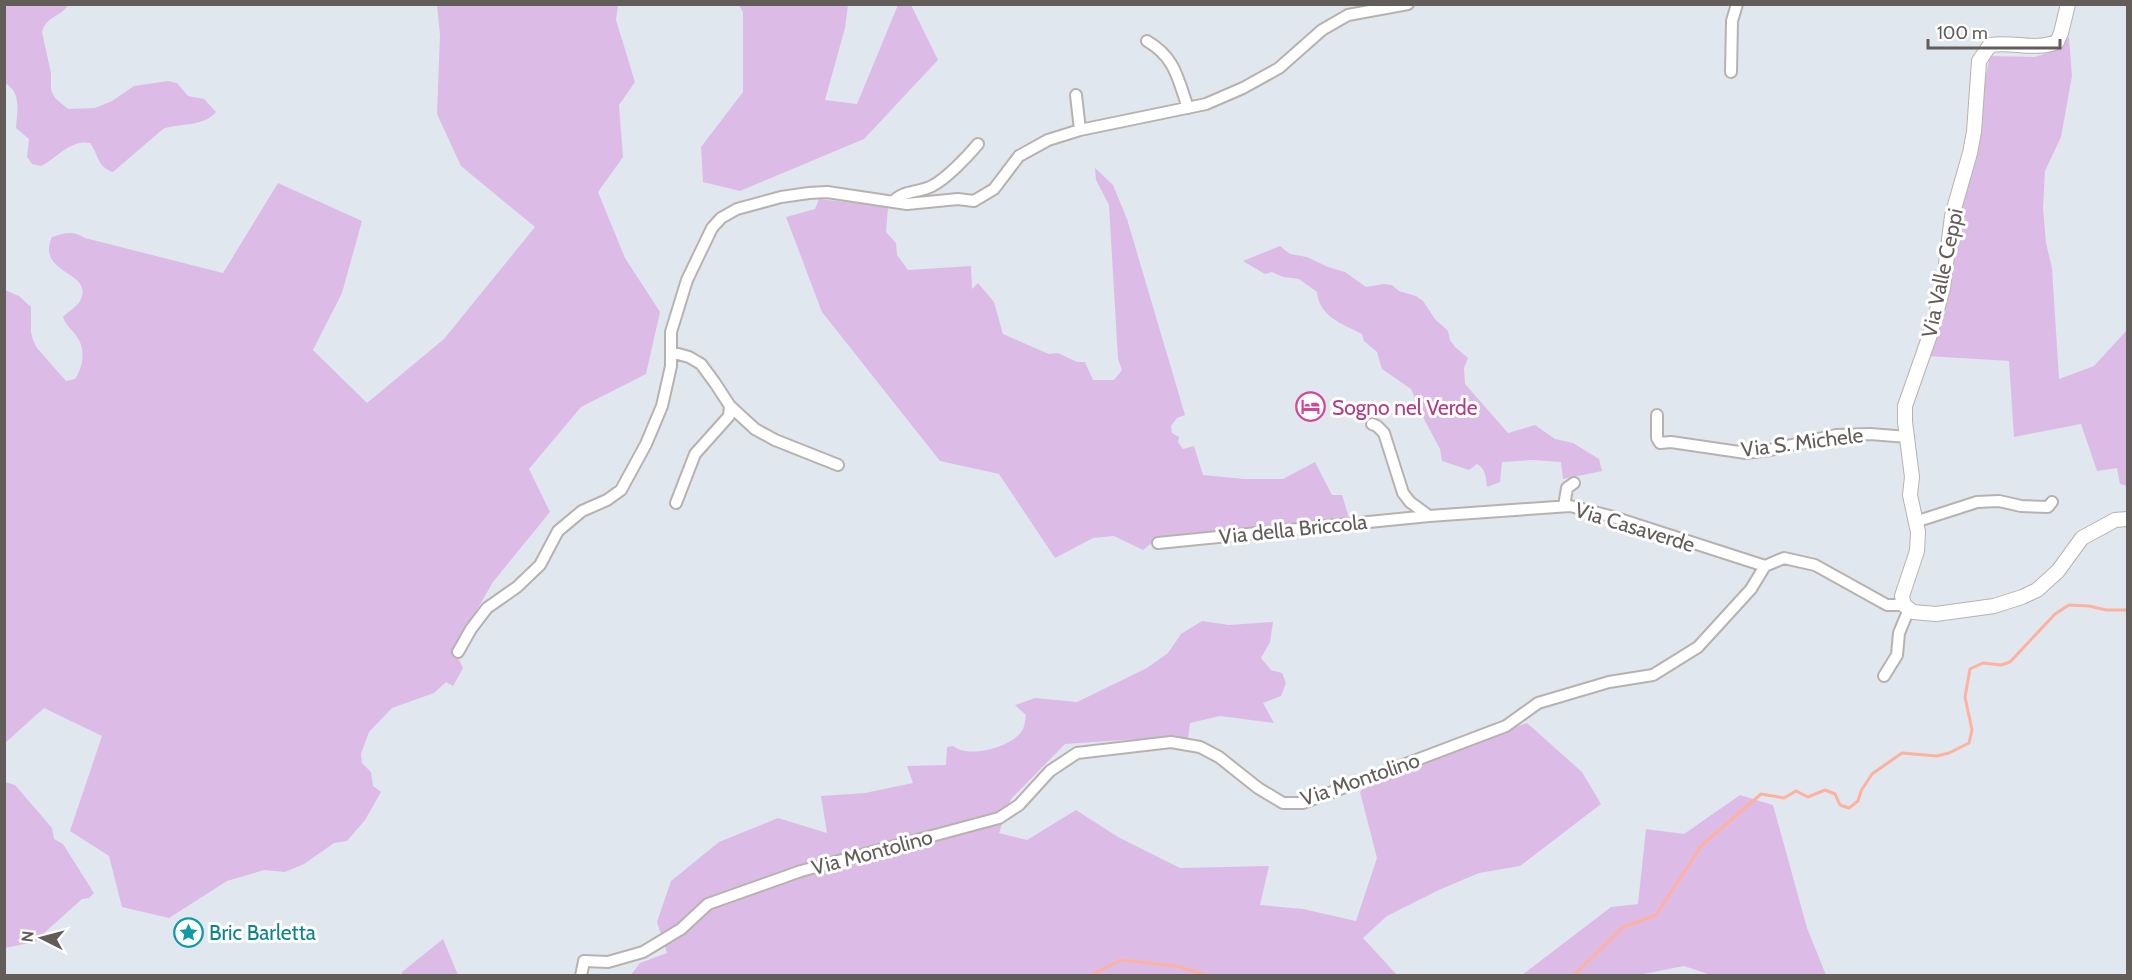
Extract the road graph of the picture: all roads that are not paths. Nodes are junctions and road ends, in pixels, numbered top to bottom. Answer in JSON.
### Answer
{"nodes":[{"id":1,"x":1408,"y":4,"type":"edge"},
{"id":2,"x":1737,"y":4,"type":"edge"},
{"id":3,"x":2068,"y":4,"type":"edge"},
{"id":4,"x":1147,"y":41,"type":"dead end"},
{"id":5,"x":1731,"y":72,"type":"dead end"},
{"id":6,"x":1076,"y":95,"type":"dead end"},
{"id":7,"x":1188,"y":108,"type":"junction"},
{"id":8,"x":1080,"y":130,"type":"junction"},
{"id":9,"x":978,"y":144,"type":"dead end"},
{"id":10,"x":893,"y":202,"type":"junction"},
{"id":11,"x":671,"y":352,"type":"junction"},
{"id":12,"x":730,"y":406,"type":"junction"},
{"id":13,"x":1658,"y":415,"type":"dead end"},
{"id":14,"x":1372,"y":424,"type":"dead end"},
{"id":15,"x":1908,"y":436,"type":"junction"},
{"id":16,"x":838,"y":465,"type":"dead end"},
{"id":17,"x":1574,"y":483,"type":"dead end"},
{"id":18,"x":2052,"y":502,"type":"dead end"},
{"id":19,"x":676,"y":503,"type":"dead end"},
{"id":20,"x":1564,"y":506,"type":"junction"},
{"id":21,"x":1429,"y":516,"type":"junction"},
{"id":22,"x":2127,"y":519,"type":"edge"},
{"id":23,"x":1915,"y":522,"type":"junction"},
{"id":24,"x":1158,"y":543,"type":"dead end"},
{"id":25,"x":1765,"y":566,"type":"junction"},
{"id":26,"x":1906,"y":607,"type":"junction"},
{"id":27,"x":459,"y":652,"type":"dead end"},
{"id":28,"x":1884,"y":676,"type":"dead end"},
{"id":29,"x":581,"y":975,"type":"edge"}],
"edges":[{"from":1,"to":7,"type":"street"},
{"from":2,"to":5,"type":"street"},
{"from":3,"to":15,"type":"street","name":"Via Valle Ceppi"},
{"from":4,"to":7,"type":"street"},
{"from":6,"to":8,"type":"street"},
{"from":7,"to":8,"type":"street"},
{"from":8,"to":10,"type":"street"},
{"from":9,"to":10,"type":"street"},
{"from":10,"to":11,"type":"street"},
{"from":11,"to":12,"type":"street"},
{"from":11,"to":27,"type":"street"},
{"from":12,"to":16,"type":"street"},
{"from":12,"to":19,"type":"street"},
{"from":13,"to":15,"type":"street","name":"Via S. Michele"},
{"from":14,"to":21,"type":"street"},
{"from":15,"to":23,"type":"street","name":"Via Valle Ceppi"},
{"from":17,"to":20,"type":"street"},
{"from":18,"to":23,"type":"street"},
{"from":20,"to":21,"type":"street","name":"Via Casaverde"},
{"from":20,"to":25,"type":"street","name":"Via Casaverde"},
{"from":21,"to":24,"type":"street","name":"Via della Briccola"},
{"from":22,"to":26,"type":"street"},
{"from":23,"to":26,"type":"street","name":"Via Valle Ceppi"},
{"from":25,"to":26,"type":"street","name":"Via Casaverde"},
{"from":25,"to":29,"type":"street","name":"Via Montolino"},
{"from":26,"to":28,"type":"street"}]}
